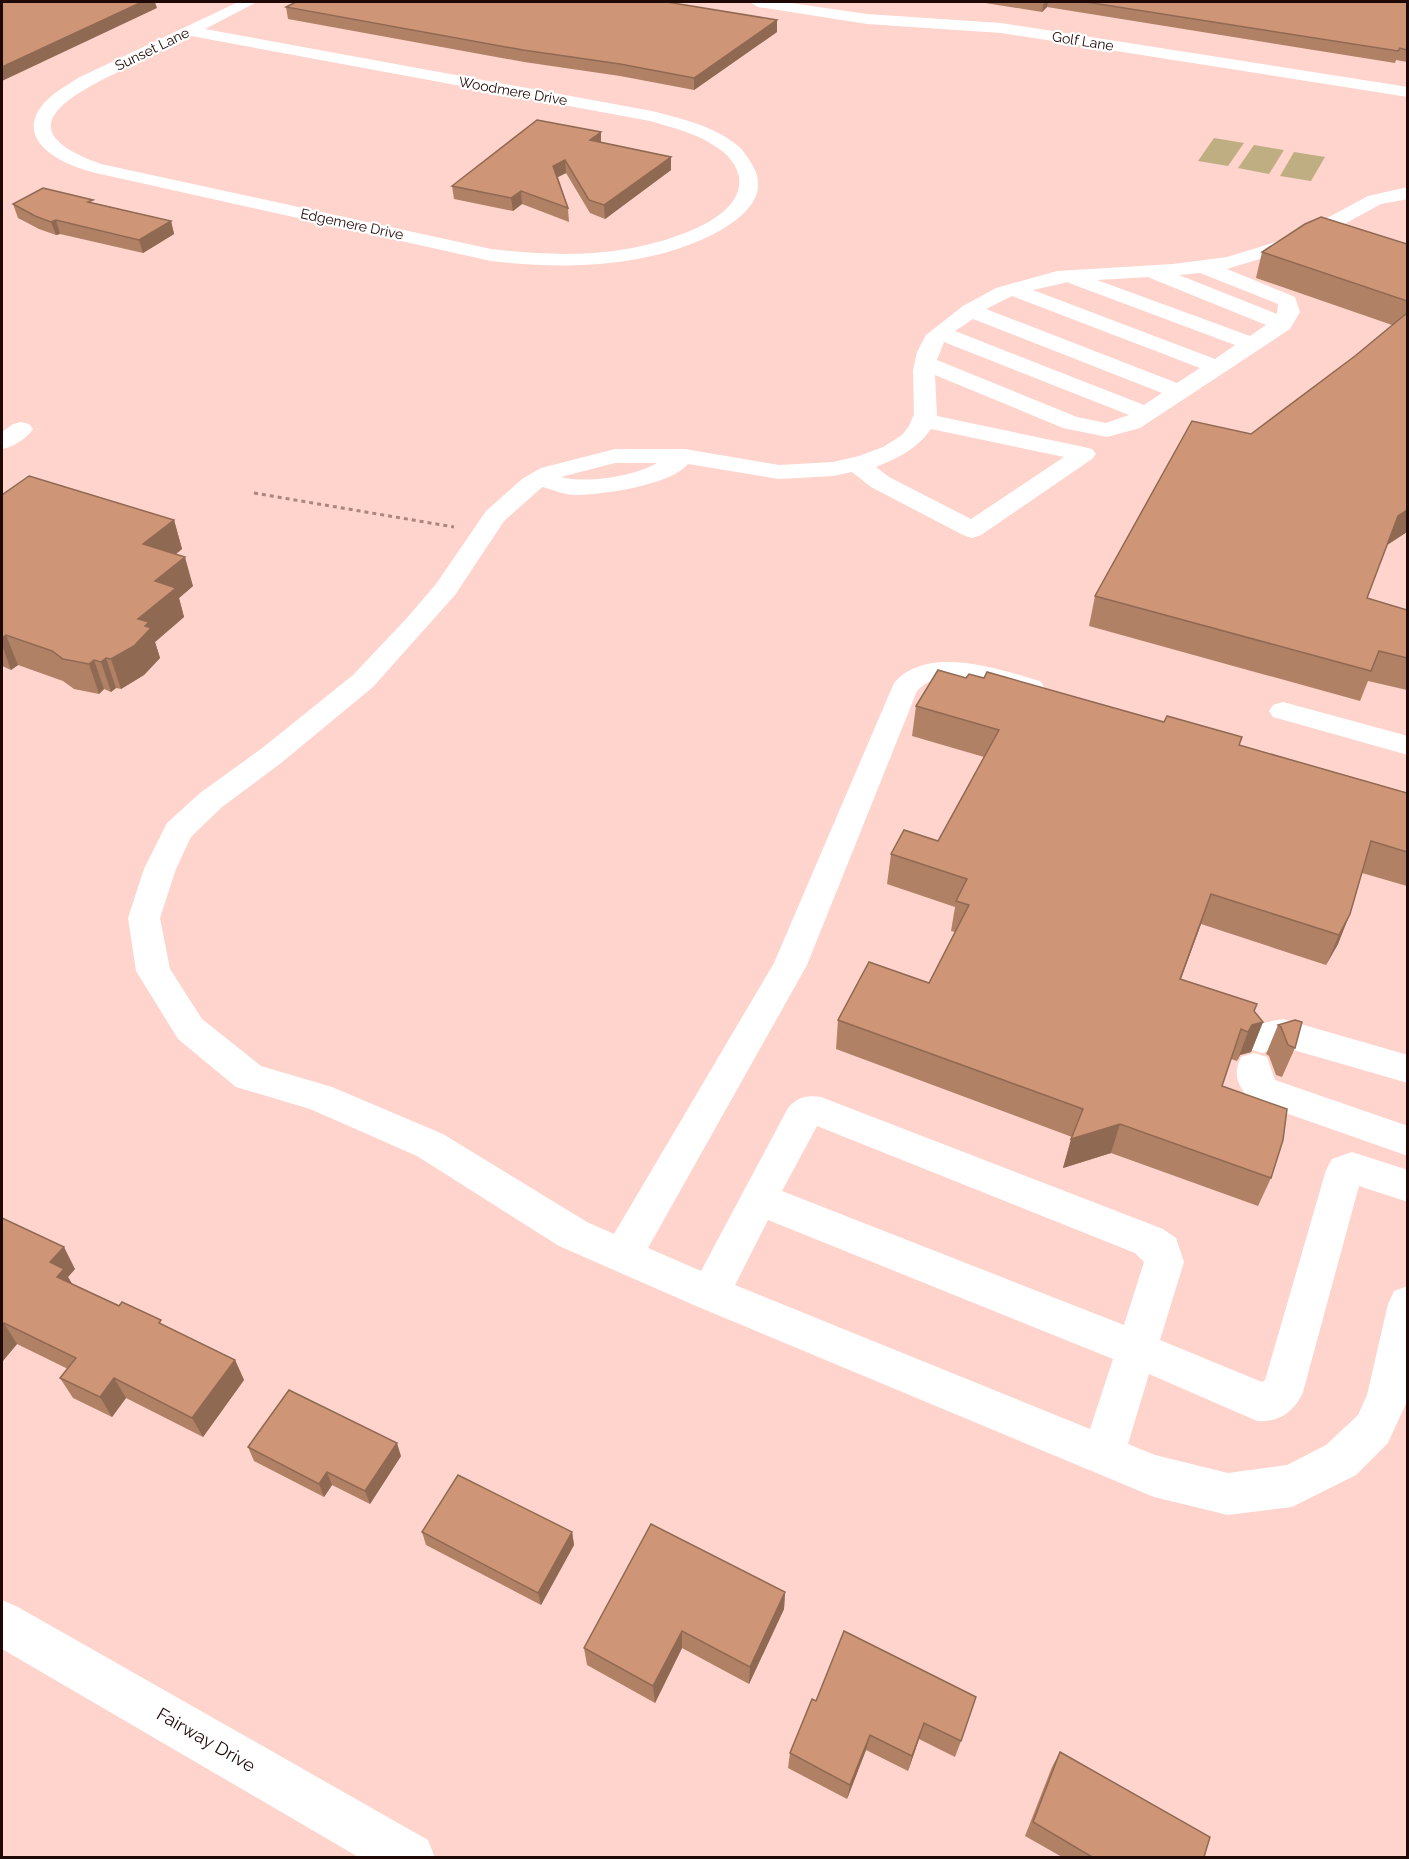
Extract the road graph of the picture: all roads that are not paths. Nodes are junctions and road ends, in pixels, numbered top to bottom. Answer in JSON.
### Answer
{"nodes":[{"id":1,"x":249,"y":2,"type":"edge"},
{"id":2,"x":758,"y":2,"type":"edge"},
{"id":3,"x":189,"y":31,"type":"junction"},
{"id":4,"x":1407,"y":92,"type":"edge"},
{"id":5,"x":57,"y":99,"type":"joint"},
{"id":6,"x":1407,"y":193,"type":"edge"},
{"id":7,"x":711,"y":228,"type":"joint"},
{"id":8,"x":1204,"y":267,"type":"junction"},
{"id":9,"x":1149,"y":271,"type":"junction"},
{"id":10,"x":1069,"y":276,"type":"junction"},
{"id":11,"x":1012,"y":289,"type":"junction"},
{"id":12,"x":970,"y":310,"type":"junction"},
{"id":13,"x":1282,"y":324,"type":"junction"},
{"id":14,"x":941,"y":333,"type":"junction"},
{"id":15,"x":1252,"y":344,"type":"junction"},
{"id":16,"x":926,"y":363,"type":"junction"},
{"id":17,"x":1217,"y":367,"type":"junction"},
{"id":18,"x":1180,"y":392,"type":"junction"},
{"id":19,"x":1147,"y":414,"type":"junction"},
{"id":20,"x":923,"y":421,"type":"junction"},
{"id":21,"x":857,"y":464,"type":"junction"},
{"id":22,"x":1053,"y":693,"type":"edge"},
{"id":23,"x":1283,"y":711,"type":"dead end"},
{"id":24,"x":1407,"y":746,"type":"edge"},
{"id":25,"x":1407,"y":1069,"type":"edge"},
{"id":26,"x":1407,"y":1141,"type":"edge"},
{"id":27,"x":1407,"y":1186,"type":"edge"},
{"id":28,"x":759,"y":1199,"type":"junction"},
{"id":29,"x":623,"y":1255,"type":"junction"},
{"id":30,"x":711,"y":1293,"type":"junction"},
{"id":31,"x":1407,"y":1304,"type":"edge"},
{"id":32,"x":1136,"y":1349,"type":"junction"},
{"id":33,"x":1103,"y":1455,"type":"junction"},
{"id":34,"x":2,"y":1623,"type":"edge"},
{"id":35,"x":410,"y":1857,"type":"edge"}],
"edges":[{"from":1,"to":3,"type":"street","name":"Sunset Lane"},
{"from":2,"to":4,"type":"street","name":"Golf Lane"},
{"from":3,"to":5,"type":"street","name":"Sunset Lane"},
{"from":3,"to":7,"type":"street","name":"Woodmere Drive"},
{"from":5,"to":7,"type":"street","name":"Edgemere Drive"},
{"from":6,"to":8,"type":"street"},
{"from":8,"to":9,"type":"street"},
{"from":8,"to":13,"type":"street"},
{"from":9,"to":10,"type":"street"},
{"from":9,"to":13,"type":"street"},
{"from":10,"to":11,"type":"street"},
{"from":10,"to":15,"type":"street"},
{"from":11,"to":12,"type":"street"},
{"from":11,"to":17,"type":"street"},
{"from":12,"to":14,"type":"street"},
{"from":12,"to":18,"type":"street"},
{"from":13,"to":15,"type":"street"},
{"from":14,"to":16,"type":"street"},
{"from":14,"to":19,"type":"street"},
{"from":15,"to":17,"type":"street"},
{"from":16,"to":19,"type":"street"},
{"from":16,"to":20,"type":"street"},
{"from":17,"to":18,"type":"street"},
{"from":18,"to":19,"type":"street"},
{"from":20,"to":21,"type":"street"},
{"from":20,"to":21,"type":"street"},
{"from":21,"to":29,"type":"street"},
{"from":22,"to":29,"type":"street"},
{"from":23,"to":24,"type":"street"},
{"from":25,"to":26,"type":"street"},
{"from":27,"to":32,"type":"street"},
{"from":28,"to":30,"type":"street"},
{"from":28,"to":32,"type":"street"},
{"from":28,"to":32,"type":"street"},
{"from":29,"to":30,"type":"street"},
{"from":30,"to":33,"type":"street"},
{"from":31,"to":33,"type":"street"},
{"from":32,"to":33,"type":"street"},
{"from":34,"to":35,"type":"street","name":"Fairway Drive"}]}
